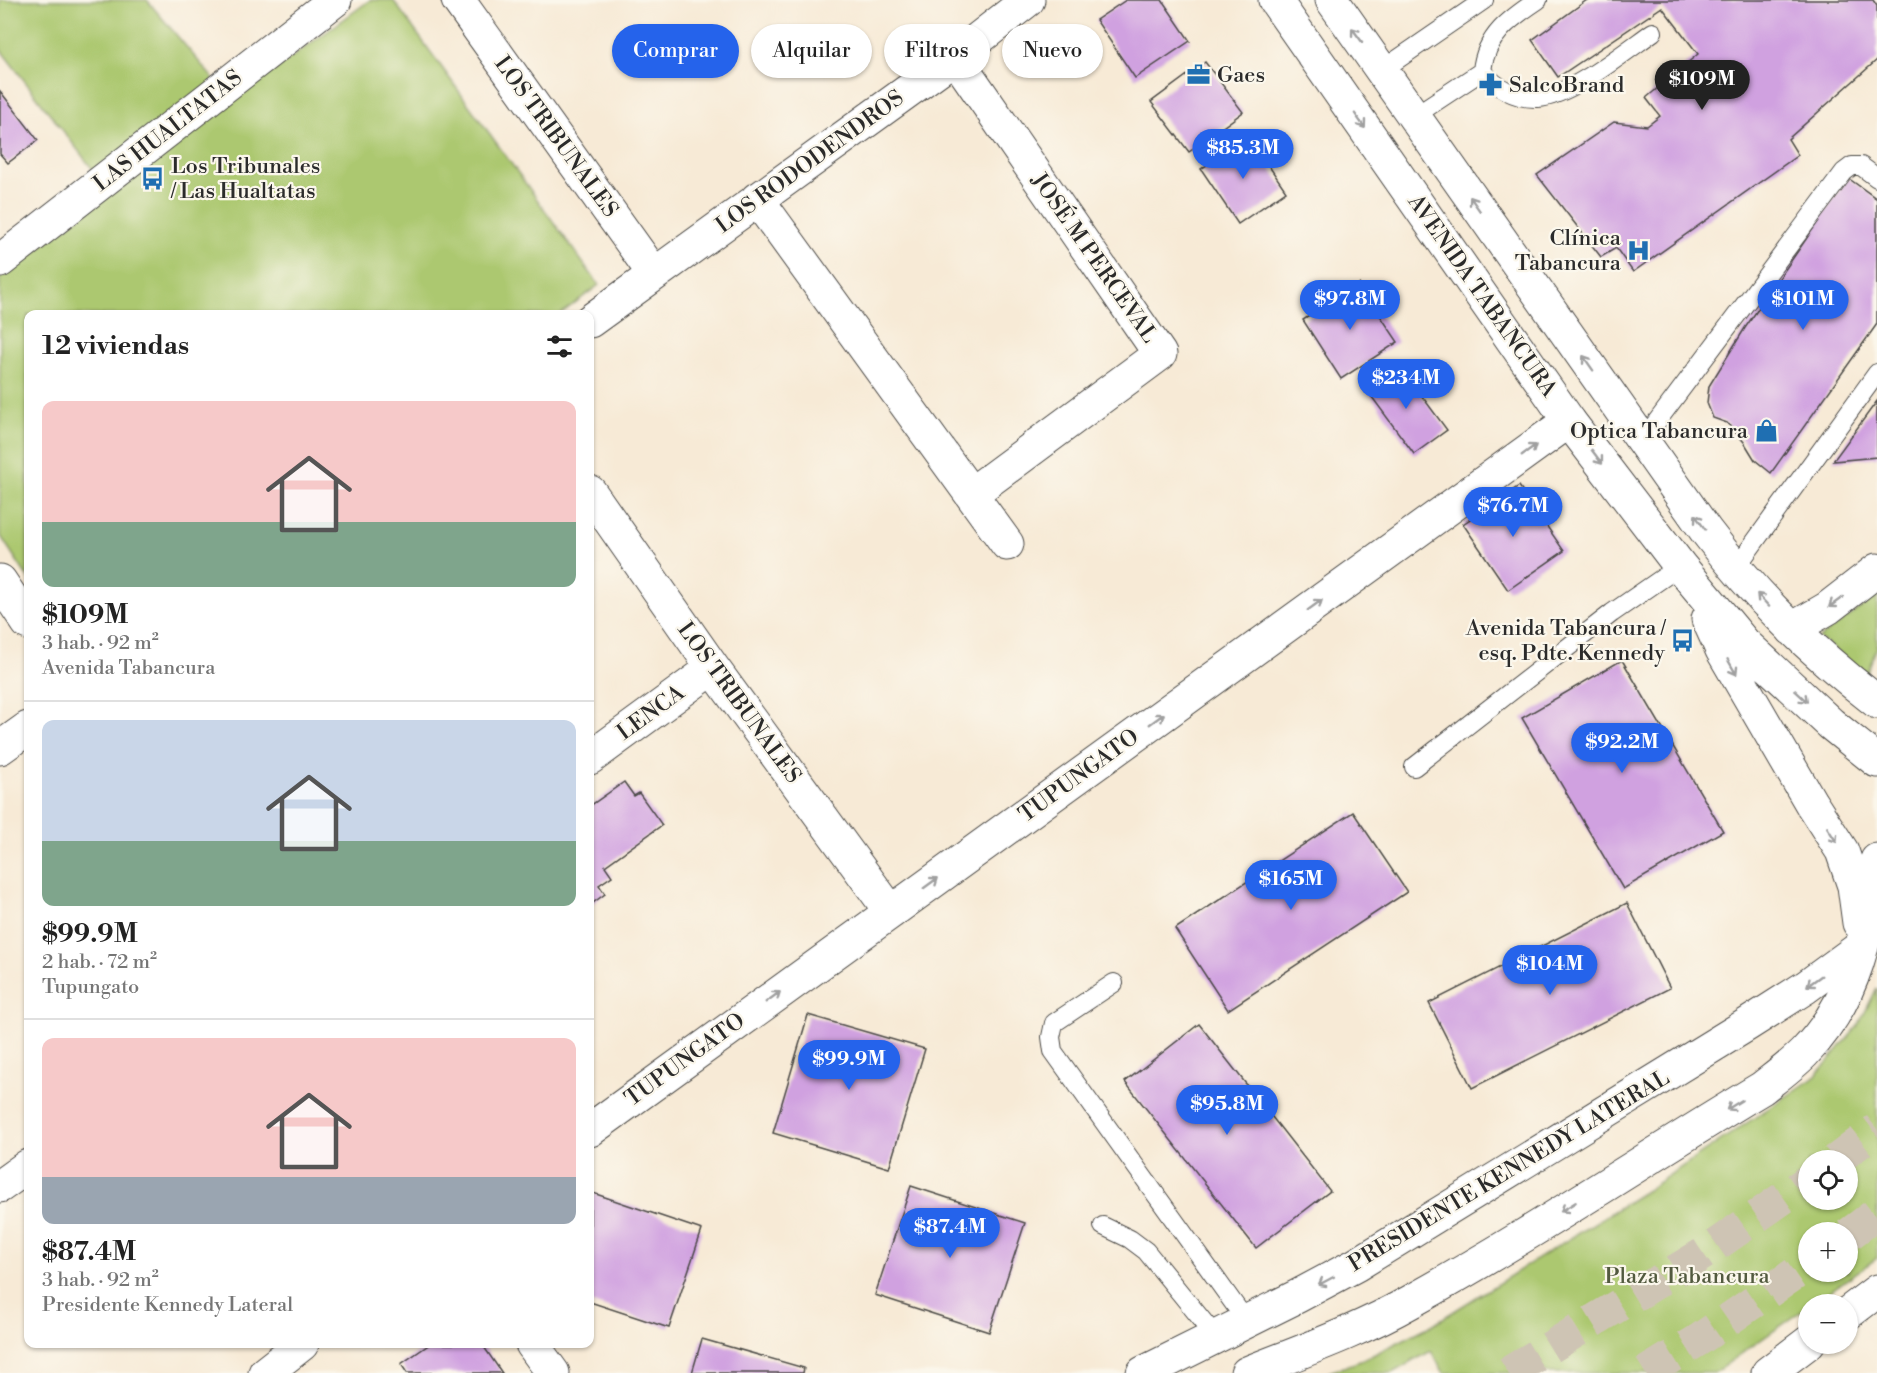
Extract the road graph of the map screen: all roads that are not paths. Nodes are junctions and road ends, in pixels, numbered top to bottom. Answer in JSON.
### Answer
{"nodes":[{"id":1,"x":335,"y":0,"type":"edge"},
{"id":2,"x":458,"y":0,"type":"edge"},
{"id":3,"x":1028,"y":0,"type":"edge"},
{"id":4,"x":1332,"y":0,"type":"edge"},
{"id":5,"x":1484,"y":0,"type":"edge"},
{"id":6,"x":1538,"y":0,"type":"edge"},
{"id":7,"x":1277,"y":2,"type":"edge"},
{"id":8,"x":990,"y":30,"type":"edge"},
{"id":9,"x":1653,"y":32,"type":"dead end"},
{"id":10,"x":1382,"y":70,"type":"junction"},
{"id":11,"x":1482,"y":71,"type":"junction"},
{"id":12,"x":926,"y":78,"type":"edge"},
{"id":13,"x":969,"y":78,"type":"edge"},
{"id":14,"x":1414,"y":116,"type":"junction"},
{"id":15,"x":1877,"y":178,"type":"edge"},
{"id":16,"x":757,"y":199,"type":"junction"},
{"id":17,"x":0,"y":261,"type":"edge"},
{"id":18,"x":654,"y":274,"type":"junction"},
{"id":19,"x":594,"y":318,"type":"edge"},
{"id":20,"x":1877,"y":373,"type":"edge"},
{"id":21,"x":1569,"y":421,"type":"junction"},
{"id":22,"x":1643,"y":440,"type":"junction"},
{"id":23,"x":971,"y":494,"type":"junction"},
{"id":24,"x":594,"y":498,"type":"edge"},
{"id":25,"x":1007,"y":544,"type":"dead end"},
{"id":26,"x":1735,"y":569,"type":"junction"},
{"id":27,"x":1877,"y":570,"type":"edge"},
{"id":28,"x":1685,"y":571,"type":"junction"},
{"id":29,"x":0,"y":581,"type":"edge"},
{"id":30,"x":24,"y":617,"type":"edge"},
{"id":31,"x":1792,"y":629,"type":"junction"},
{"id":32,"x":713,"y":668,"type":"junction"},
{"id":33,"x":1877,"y":702,"type":"edge"},
{"id":34,"x":24,"y":731,"type":"edge"},
{"id":35,"x":0,"y":748,"type":"edge"},
{"id":36,"x":594,"y":755,"type":"edge"},
{"id":37,"x":1877,"y":761,"type":"edge"},
{"id":38,"x":1414,"y":767,"type":"dead end"},
{"id":39,"x":1877,"y":860,"type":"edge"},
{"id":40,"x":891,"y":912,"type":"junction"},
{"id":41,"x":1862,"y":946,"type":"junction"},
{"id":42,"x":1114,"y":983,"type":"dead end"},
{"id":43,"x":594,"y":1127,"type":"edge"},
{"id":44,"x":24,"y":1169,"type":"edge"},
{"id":45,"x":0,"y":1186,"type":"edge"},
{"id":46,"x":1103,"y":1226,"type":"dead end"},
{"id":47,"x":1877,"y":1291,"type":"edge"},
{"id":48,"x":1858,"y":1305,"type":"edge"},
{"id":49,"x":1247,"y":1322,"type":"junction"},
{"id":50,"x":1216,"y":1337,"type":"junction"},
{"id":51,"x":297,"y":1348,"type":"edge"},
{"id":52,"x":535,"y":1348,"type":"edge"},
{"id":53,"x":1798,"y":1350,"type":"edge"},
{"id":54,"x":265,"y":1373,"type":"edge"},
{"id":55,"x":552,"y":1373,"type":"edge"},
{"id":56,"x":1143,"y":1373,"type":"edge"},
{"id":57,"x":1247,"y":1373,"type":"edge"},
{"id":58,"x":1768,"y":1373,"type":"edge"}],
"edges":[{"from":1,"to":17,"type":"street","name":"LAS HUALTATAS"},
{"from":2,"to":18,"type":"street","name":"LOS TRIBUNALES"},
{"from":3,"to":8,"type":"street","name":"LOS RODODENDROS"},
{"from":10,"to":4,"type":"street","one_way":true},
{"from":5,"to":10,"type":"lane"},
{"from":6,"to":11,"type":"lane"},
{"from":7,"to":14,"type":"street"},
{"from":7,"to":21,"type":"street","name":"AVENIDA TABANCURA","one_way":true},
{"from":9,"to":11,"type":"lane"},
{"from":10,"to":14,"type":"street"},
{"from":11,"to":14,"type":"lane"},
{"from":12,"to":16,"type":"street","name":"LOS RODODENDROS"},
{"from":13,"to":23,"type":"street","name":"JOSÉ M PERCEVAL"},
{"from":22,"to":14,"type":"street","one_way":true},
{"from":15,"to":22,"type":"lane"},
{"from":16,"to":18,"type":"street","name":"LOS RODODENDROS"},
{"from":16,"to":23,"type":"street"},
{"from":18,"to":19,"type":"street","name":"LOS RODODENDROS"},
{"from":20,"to":26,"type":"lane"},
{"from":21,"to":28,"type":"street","name":"AVENIDA TABANCURA","one_way":true},
{"from":40,"to":21,"type":"street","name":"TUPUNGATO","one_way":true},
{"from":26,"to":22,"type":"street","one_way":true},
{"from":23,"to":25,"type":"street"},
{"from":24,"to":32,"type":"street","name":"LOS TRIBUNALES"},
{"from":31,"to":26,"type":"street","one_way":true},
{"from":27,"to":31,"type":"street","one_way":true},
{"from":28,"to":37,"type":"street","name":"AVENIDA TABANCURA","one_way":true},
{"from":28,"to":38,"type":"lane"},
{"from":28,"to":41,"type":"street","one_way":true},
{"from":29,"to":30,"type":"street"},
{"from":31,"to":33,"type":"street"},
{"from":32,"to":36,"type":"street","name":"LENCA"},
{"from":32,"to":40,"type":"street","name":"LOS TRIBUNALES"},
{"from":34,"to":35,"type":"street"},
{"from":39,"to":41,"type":"street"},
{"from":43,"to":40,"type":"street","name":"TUPUNGATO","one_way":true},
{"from":41,"to":49,"type":"street","name":"PRESIDENTE KENNEDY LATERAL","one_way":true},
{"from":41,"to":57,"type":"street","one_way":true},
{"from":42,"to":49,"type":"lane"},
{"from":44,"to":45,"type":"street"},
{"from":46,"to":50,"type":"lane"},
{"from":47,"to":48,"type":"street"},
{"from":49,"to":50,"type":"street","name":"PRESIDENTE KENNEDY LATERAL"},
{"from":50,"to":56,"type":"street","name":"PRESIDENTE KENNEDY LATERAL"},
{"from":51,"to":54,"type":"street"},
{"from":52,"to":55,"type":"street"},
{"from":53,"to":58,"type":"street"}]}
